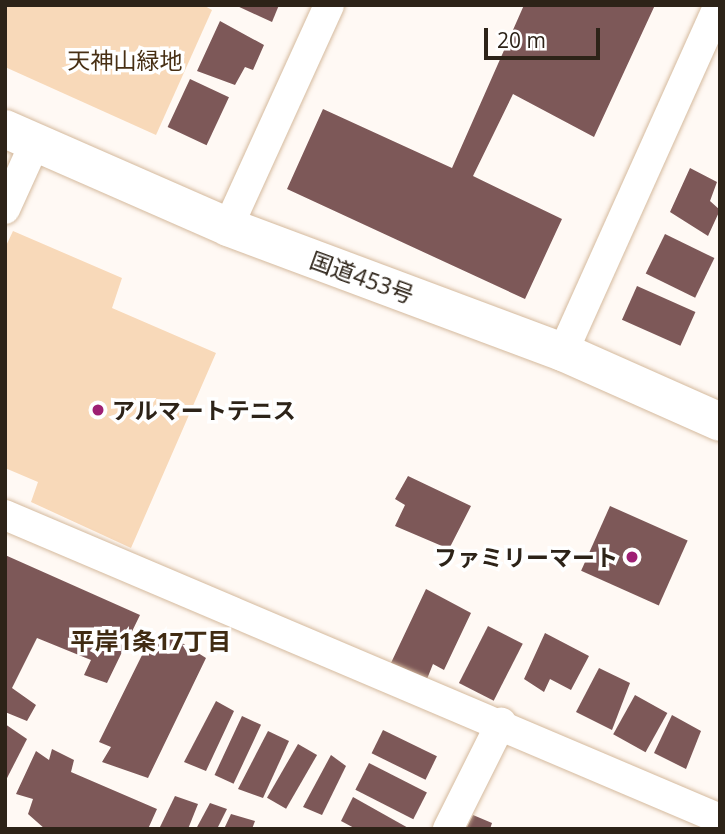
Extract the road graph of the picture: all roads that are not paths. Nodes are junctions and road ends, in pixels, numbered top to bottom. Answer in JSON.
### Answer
{"nodes":[{"id":1,"x":329,"y":5,"type":"edge"},
{"id":2,"x":719,"y":5,"type":"edge"},
{"id":3,"x":20,"y":136,"type":"edge"},
{"id":4,"x":5,"y":209,"type":"edge"},
{"id":5,"x":228,"y":227,"type":"junction"},
{"id":6,"x":563,"y":352,"type":"junction"},
{"id":7,"x":720,"y":422,"type":"edge"},
{"id":8,"x":5,"y":515,"type":"edge"},
{"id":9,"x":501,"y":723,"type":"junction"},
{"id":10,"x":720,"y":819,"type":"edge"},
{"id":11,"x":448,"y":829,"type":"edge"}],
"edges":[{"from":1,"to":5,"type":"street"},
{"from":2,"to":6,"type":"street"},
{"from":3,"to":4,"type":"street"},
{"from":3,"to":5,"type":"highway","name":"国道453号"},
{"from":5,"to":6,"type":"highway","name":"国道453号"},
{"from":6,"to":7,"type":"highway","name":"国道453号"},
{"from":8,"to":9,"type":"street"},
{"from":9,"to":10,"type":"street"},
{"from":9,"to":11,"type":"street"}]}
